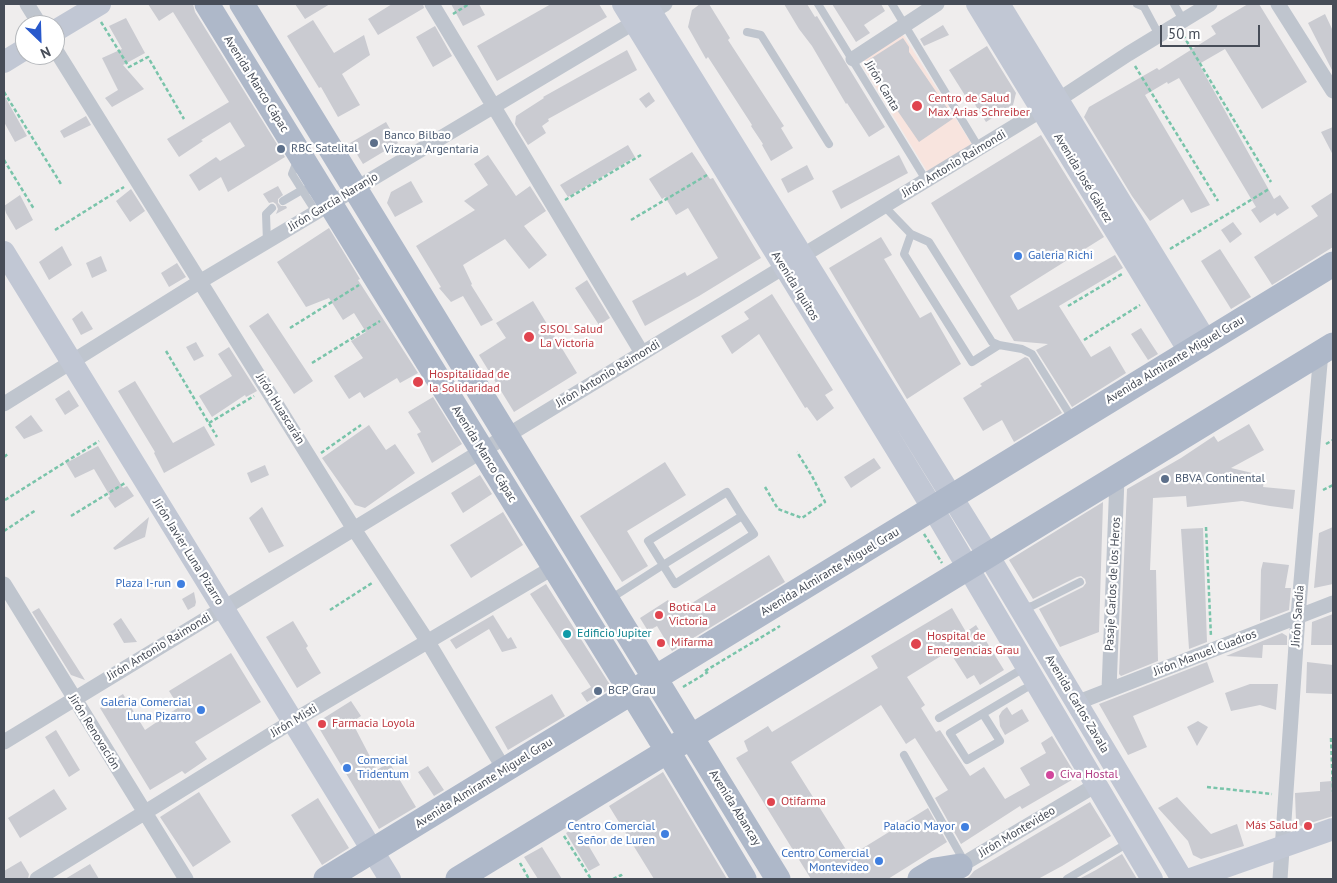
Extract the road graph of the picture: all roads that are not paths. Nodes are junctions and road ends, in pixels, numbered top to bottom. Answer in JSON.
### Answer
{"nodes":[{"id":1,"x":27,"y":4,"type":"edge"},
{"id":2,"x":207,"y":4,"type":"edge"},
{"id":3,"x":242,"y":4,"type":"edge"},
{"id":4,"x":432,"y":4,"type":"edge"},
{"id":5,"x":818,"y":4,"type":"edge"},
{"id":6,"x":892,"y":4,"type":"edge"},
{"id":7,"x":937,"y":4,"type":"edge"},
{"id":8,"x":977,"y":4,"type":"edge"},
{"id":9,"x":999,"y":4,"type":"edge"},
{"id":10,"x":1137,"y":4,"type":"edge"},
{"id":11,"x":1174,"y":4,"type":"edge"},
{"id":12,"x":1210,"y":4,"type":"edge"},
{"id":13,"x":1278,"y":4,"type":"edge"},
{"id":14,"x":96,"y":6,"type":"edge"},
{"id":15,"x":644,"y":9,"type":"edge"},
{"id":16,"x":34,"y":15,"type":"edge"},
{"id":17,"x":1180,"y":22,"type":"junction"},
{"id":18,"x":65,"y":25,"type":"edge"},
{"id":19,"x":905,"y":25,"type":"junction"},
{"id":20,"x":747,"y":32,"type":"dead end"},
{"id":21,"x":1159,"y":35,"type":"junction"},
{"id":22,"x":15,"y":55,"type":"edge"},
{"id":23,"x":853,"y":58,"type":"junction"},
{"id":24,"x":4,"y":62,"type":"edge"},
{"id":25,"x":64,"y":65,"type":"edge"},
{"id":26,"x":1332,"y":87,"type":"edge"},
{"id":27,"x":1050,"y":105,"type":"junction"},
{"id":28,"x":494,"y":106,"type":"junction"},
{"id":29,"x":829,"y":144,"type":"dead end"},
{"id":30,"x":979,"y":148,"type":"junction"},
{"id":31,"x":926,"y":180,"type":"junction"},
{"id":32,"x":356,"y":189,"type":"junction"},
{"id":33,"x":317,"y":199,"type":"junction"},
{"id":34,"x":283,"y":201,"type":"dead end"},
{"id":35,"x":884,"y":206,"type":"junction"},
{"id":36,"x":272,"y":208,"type":"dead end"},
{"id":37,"x":911,"y":234,"type":"junction"},
{"id":38,"x":267,"y":242,"type":"junction"},
{"id":39,"x":4,"y":252,"type":"edge"},
{"id":40,"x":792,"y":262,"type":"junction"},
{"id":41,"x":1146,"y":262,"type":"junction"},
{"id":42,"x":1333,"y":264,"type":"edge"},
{"id":43,"x":201,"y":282,"type":"junction"},
{"id":44,"x":999,"y":345,"type":"junction"},
{"id":45,"x":1197,"y":346,"type":"junction"},
{"id":46,"x":1327,"y":348,"type":"edge"},
{"id":47,"x":642,"y":353,"type":"junction"},
{"id":48,"x":71,"y":362,"type":"junction"},
{"id":49,"x":4,"y":404,"type":"edge"},
{"id":50,"x":1074,"y":422,"type":"junction"},
{"id":51,"x":507,"y":436,"type":"junction"},
{"id":52,"x":482,"y":451,"type":"junction"},
{"id":53,"x":1117,"y":478,"type":"junction"},
{"id":54,"x":940,"y":512,"type":"junction"},
{"id":55,"x":742,"y":516,"type":"junction"},
{"id":56,"x":354,"y":528,"type":"junction"},
{"id":57,"x":970,"y":561,"type":"junction"},
{"id":58,"x":663,"y":565,"type":"junction"},
{"id":59,"x":554,"y":567,"type":"junction"},
{"id":60,"x":1080,"y":582,"type":"dead end"},
{"id":61,"x":4,"y":584,"type":"edge"},
{"id":62,"x":607,"y":601,"type":"junction"},
{"id":63,"x":1333,"y":603,"type":"edge"},
{"id":64,"x":223,"y":608,"type":"junction"},
{"id":65,"x":1020,"y":608,"type":"junction"},
{"id":66,"x":1298,"y":616,"type":"junction"},
{"id":67,"x":428,"y":642,"type":"junction"},
{"id":68,"x":1057,"y":671,"type":"junction"},
{"id":69,"x":1031,"y":675,"type":"junction"},
{"id":70,"x":658,"y":685,"type":"junction"},
{"id":71,"x":1109,"y":690,"type":"junction"},
{"id":72,"x":74,"y":699,"type":"junction"},
{"id":73,"x":636,"y":699,"type":"junction"},
{"id":74,"x":1076,"y":703,"type":"junction"},
{"id":75,"x":983,"y":714,"type":"junction"},
{"id":76,"x":939,"y":718,"type":"dead end"},
{"id":77,"x":293,"y":721,"type":"junction"},
{"id":78,"x":689,"y":734,"type":"junction"},
{"id":79,"x":4,"y":742,"type":"edge"},
{"id":80,"x":666,"y":748,"type":"junction"},
{"id":81,"x":904,"y":755,"type":"dead end"},
{"id":82,"x":504,"y":769,"type":"junction"},
{"id":83,"x":1096,"y":785,"type":"junction"},
{"id":84,"x":145,"y":813,"type":"junction"},
{"id":85,"x":1152,"y":829,"type":"junction"},
{"id":86,"x":1333,"y":829,"type":"edge"},
{"id":87,"x":1130,"y":842,"type":"junction"},
{"id":88,"x":1284,"y":846,"type":"junction"},
{"id":89,"x":380,"y":864,"type":"edge"},
{"id":90,"x":962,"y":864,"type":"junction"},
{"id":91,"x":37,"y":879,"type":"edge"},
{"id":92,"x":186,"y":879,"type":"edge"},
{"id":93,"x":326,"y":879,"type":"edge"},
{"id":94,"x":458,"y":879,"type":"edge"},
{"id":95,"x":744,"y":879,"type":"edge"},
{"id":96,"x":778,"y":879,"type":"edge"},
{"id":97,"x":920,"y":879,"type":"edge"},
{"id":98,"x":938,"y":879,"type":"edge"},
{"id":99,"x":1067,"y":879,"type":"edge"},
{"id":100,"x":1152,"y":879,"type":"edge"},
{"id":101,"x":1182,"y":879,"type":"edge"},
{"id":102,"x":1191,"y":879,"type":"edge"},
{"id":103,"x":1280,"y":879,"type":"edge"}],
"edges":[{"from":1,"to":16,"type":"street"},
{"from":2,"to":33,"type":"main road","name":"Avenida Manco Cápac"},
{"from":3,"to":32,"type":"main road"},
{"from":4,"to":28,"type":"street"},
{"from":5,"to":23,"type":"lane","name":"Jirón Canta"},
{"from":6,"to":19,"type":"lane"},
{"from":7,"to":19,"type":"street"},
{"from":8,"to":27,"type":"main road","name":"Avenida José Gálvez"},
{"from":9,"to":27,"type":"main road","name":"Avenida José Gálvez"},
{"from":10,"to":21,"type":"lane"},
{"from":11,"to":17,"type":"lane"},
{"from":12,"to":17,"type":"street","name":"Jirón Antonio Raimondi"},
{"from":13,"to":26,"type":"street"},
{"from":14,"to":18,"type":"main road"},
{"from":15,"to":28,"type":"street","name":"Jirón García Naranjo"},
{"from":15,"to":40,"type":"main road","name":"Avenida Iquitos"},
{"from":15,"to":40,"type":"main road","name":"Avenida Iquitos"},
{"from":17,"to":21,"type":"street","name":"Jirón Antonio Raimondi"},
{"from":19,"to":23,"type":"street"},
{"from":19,"to":30,"type":"lane"},
{"from":20,"to":29,"type":"lane"},
{"from":21,"to":27,"type":"street","name":"Jirón Antonio Raimondi"},
{"from":22,"to":24,"type":"main road"},
{"from":23,"to":31,"type":"lane","name":"Jirón Canta"},
{"from":25,"to":43,"type":"street","name":"Jirón Huascarán"},
{"from":27,"to":30,"type":"street","name":"Jirón Antonio Raimondi"},
{"from":27,"to":41,"type":"main road","name":"Avenida José Gálvez"},
{"from":28,"to":32,"type":"street","name":"Jirón García Naranjo"},
{"from":28,"to":47,"type":"street"},
{"from":30,"to":31,"type":"street","name":"Jirón Antonio Raimondi"},
{"from":31,"to":35,"type":"street","name":"Jirón Antonio Raimondi"},
{"from":32,"to":33,"type":"street","name":"Jirón García Naranjo"},
{"from":32,"to":51,"type":"main road"},
{"from":33,"to":34,"type":"lane"},
{"from":33,"to":38,"type":"street","name":"Jirón García Naranjo"},
{"from":33,"to":52,"type":"main road","name":"Avenida Manco Cápac"},
{"from":35,"to":37,"type":"lane"},
{"from":35,"to":40,"type":"street","name":"Jirón Antonio Raimondi"},
{"from":36,"to":38,"type":"lane"},
{"from":37,"to":44,"type":"lane"},
{"from":37,"to":44,"type":"lane"},
{"from":38,"to":43,"type":"street","name":"Jirón García Naranjo"},
{"from":39,"to":48,"type":"main road","name":"Jirón Javier Luna Pizarro"},
{"from":40,"to":47,"type":"street","name":"Jirón Antonio Raimondi"},
{"from":40,"to":54,"type":"main road","name":"Avenida Iquitos"},
{"from":41,"to":45,"type":"main road","name":"Avenida José Gálvez"},
{"from":41,"to":45,"type":"main road","name":"Avenida José Gálvez"},
{"from":42,"to":45,"type":"main road","name":"Avenida Almirante Miguel Grau"},
{"from":43,"to":48,"type":"street","name":"Jirón García Naranjo"},
{"from":43,"to":56,"type":"street","name":"Jirón Huascarán"},
{"from":44,"to":50,"type":"lane"},
{"from":45,"to":50,"type":"main road","name":"Avenida Almirante Miguel Grau"},
{"from":46,"to":53,"type":"main road"},
{"from":46,"to":66,"type":"street","name":"Jirón Sandía"},
{"from":47,"to":51,"type":"street","name":"Jirón Antonio Raimondi"},
{"from":48,"to":49,"type":"street","name":"Jirón García Naranjo"},
{"from":48,"to":64,"type":"main road","name":"Jirón Javier Luna Pizarro"},
{"from":50,"to":54,"type":"main road","name":"Avenida Almirante Miguel Grau"},
{"from":51,"to":52,"type":"street","name":"Jirón Antonio Raimondi"},
{"from":51,"to":62,"type":"main road"},
{"from":52,"to":56,"type":"street","name":"Jirón Antonio Raimondi"},
{"from":52,"to":59,"type":"main road","name":"Avenida Manco Cápac"},
{"from":53,"to":57,"type":"main road"},
{"from":53,"to":71,"type":"street","name":"Pasaje Carlos de los Heros"},
{"from":54,"to":57,"type":"main road","name":"Avenida Iquitos"},
{"from":54,"to":70,"type":"main road","name":"Avenida Almirante Miguel Grau"},
{"from":55,"to":58,"type":"lane"},
{"from":55,"to":58,"type":"lane"},
{"from":55,"to":58,"type":"lane"},
{"from":56,"to":64,"type":"street","name":"Jirón Antonio Raimondi"},
{"from":56,"to":67,"type":"street","name":"Jirón Huascarán"},
{"from":57,"to":65,"type":"main road","name":"Avenida Carlos Zavala"},
{"from":57,"to":69,"type":"main road","name":"Avenida Carlos Zavala"},
{"from":57,"to":78,"type":"main road"},
{"from":58,"to":62,"type":"lane"},
{"from":59,"to":67,"type":"street","name":"Jirón Misti"},
{"from":59,"to":73,"type":"main road","name":"Avenida Manco Cápac"},
{"from":60,"to":65,"type":"lane"},
{"from":61,"to":72,"type":"street","name":"Jirón Renovación"},
{"from":62,"to":70,"type":"main road"},
{"from":63,"to":66,"type":"street","name":"Jirón Manuel Cuadros"},
{"from":64,"to":72,"type":"street","name":"Jirón Antonio Raimondi"},
{"from":64,"to":77,"type":"main road","name":"Jirón Javier Luna Pizarro"},
{"from":65,"to":68,"type":"main road","name":"Avenida Carlos Zavala"},
{"from":66,"to":71,"type":"street","name":"Jirón Manuel Cuadros"},
{"from":66,"to":88,"type":"street","name":"Jirón Sandía"},
{"from":67,"to":77,"type":"street","name":"Jirón Misti"},
{"from":67,"to":82,"type":"street","name":"Jirón Huascarán"},
{"from":68,"to":69,"type":"main road"},
{"from":68,"to":74,"type":"main road","name":"Avenida Carlos Zavala"},
{"from":69,"to":75,"type":"lane"},
{"from":69,"to":76,"type":"lane"},
{"from":69,"to":83,"type":"main road","name":"Avenida Carlos Zavala"},
{"from":70,"to":73,"type":"main road","name":"Avenida Almirante Miguel Grau"},
{"from":70,"to":78,"type":"main road"},
{"from":71,"to":74,"type":"street","name":"Jirón Manuel Cuadros"},
{"from":72,"to":79,"type":"street","name":"Jirón Antonio Raimondi"},
{"from":72,"to":84,"type":"street","name":"Jirón Renovación"},
{"from":73,"to":80,"type":"main road","name":"Avenida Manco Cápac"},
{"from":73,"to":82,"type":"main road","name":"Avenida Almirante Miguel Grau"},
{"from":74,"to":85,"type":"main road","name":"Avenida Carlos Zavala"},
{"from":75,"to":75,"type":"lane"},
{"from":77,"to":84,"type":"street","name":"Jirón Misti"},
{"from":77,"to":89,"type":"main road","name":"Jirón Javier Luna Pizarro"},
{"from":78,"to":80,"type":"main road"},
{"from":78,"to":96,"type":"main road","name":"Avenida Abancay"},
{"from":80,"to":94,"type":"main road"},
{"from":80,"to":95,"type":"main road"},
{"from":81,"to":90,"type":"lane"},
{"from":82,"to":89,"type":"main road","name":"Avenida Almirante Miguel Grau"},
{"from":83,"to":87,"type":"main road","name":"Avenida Carlos Zavala"},
{"from":83,"to":90,"type":"street","name":"Jirón Montevideo"},
{"from":84,"to":91,"type":"street","name":"Jirón Misti"},
{"from":84,"to":92,"type":"street","name":"Jirón Renovación"},
{"from":85,"to":87,"type":"main road"},
{"from":85,"to":101,"type":"main road","name":"Avenida Carlos Zavala"},
{"from":86,"to":88,"type":"main road"},
{"from":87,"to":99,"type":"lane"},
{"from":87,"to":100,"type":"main road","name":"Avenida Carlos Zavala"},
{"from":88,"to":102,"type":"main road"},
{"from":88,"to":103,"type":"street","name":"Jirón Sandía"},
{"from":89,"to":93,"type":"main road","name":"Avenida Almirante Miguel Grau"},
{"from":90,"to":97,"type":"main road"},
{"from":90,"to":98,"type":"street","name":"Jirón Montevideo"}]}
